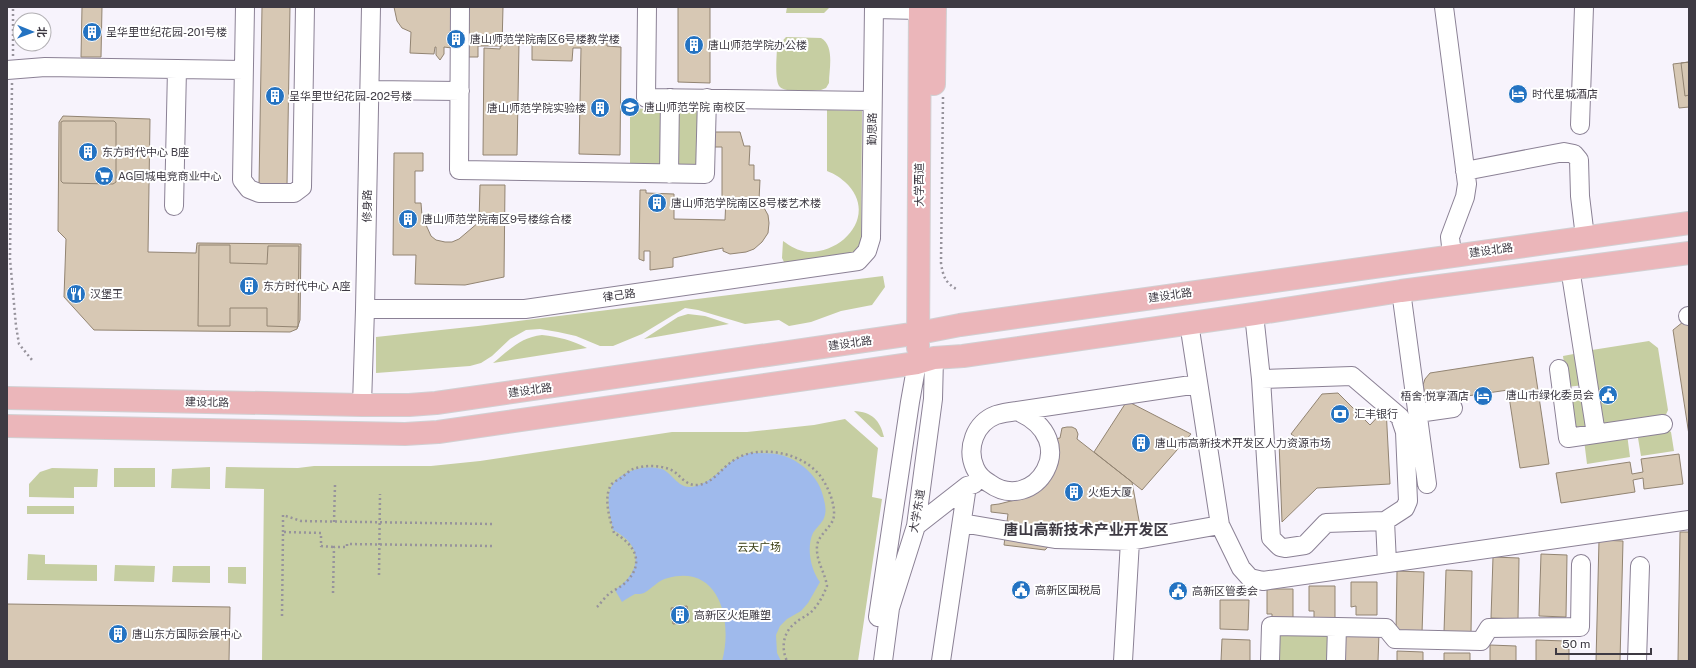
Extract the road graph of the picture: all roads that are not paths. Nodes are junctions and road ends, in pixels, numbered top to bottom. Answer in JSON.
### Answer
{"nodes":[{"id":1,"x":245,"y":7,"type":"edge"},
{"id":2,"x":305,"y":7,"type":"edge"},
{"id":3,"x":371,"y":7,"type":"edge"},
{"id":4,"x":460,"y":7,"type":"edge"},
{"id":5,"x":647,"y":7,"type":"edge"},
{"id":6,"x":1444,"y":7,"type":"edge"},
{"id":7,"x":1584,"y":7,"type":"edge"},
{"id":8,"x":874,"y":8,"type":"edge"},
{"id":9,"x":925,"y":8,"type":"edge"},
{"id":10,"x":177,"y":69,"type":"junction"},
{"id":11,"x":10,"y":70,"type":"edge"},
{"id":12,"x":244,"y":70,"type":"junction"},
{"id":13,"x":370,"y":90,"type":"junction"},
{"id":14,"x":460,"y":91,"type":"junction"},
{"id":15,"x":670,"y":98,"type":"junction"},
{"id":16,"x":707,"y":98,"type":"junction"},
{"id":17,"x":872,"y":101,"type":"junction"},
{"id":18,"x":1580,"y":125,"type":"dead end"},
{"id":19,"x":1465,"y":171,"type":"junction"},
{"id":20,"x":669,"y":174,"type":"junction"},
{"id":21,"x":174,"y":206,"type":"dead end"},
{"id":22,"x":1689,"y":223,"type":"edge"},
{"id":23,"x":1586,"y":237,"type":"junction"},
{"id":24,"x":867,"y":251,"type":"joint"},
{"id":25,"x":1689,"y":253,"type":"edge"},
{"id":26,"x":1452,"y":255,"type":"junction"},
{"id":27,"x":1570,"y":268,"type":"junction"},
{"id":28,"x":1401,"y":291,"type":"junction"},
{"id":29,"x":365,"y":309,"type":"junction"},
{"id":30,"x":1254,"y":314,"type":"junction"},
{"id":31,"x":1189,"y":323,"type":"junction"},
{"id":32,"x":926,"y":332,"type":"junction"},
{"id":33,"x":926,"y":360,"type":"junction"},
{"id":34,"x":1559,"y":369,"type":"dead end"},
{"id":35,"x":1261,"y":380,"type":"junction"},
{"id":36,"x":1198,"y":384,"type":"junction"},
{"id":37,"x":1590,"y":390,"type":"junction"},
{"id":38,"x":1562,"y":394,"type":"junction"},
{"id":39,"x":7,"y":398,"type":"edge"},
{"id":40,"x":362,"y":405,"type":"junction"},
{"id":41,"x":1453,"y":408,"type":"dead end"},
{"id":42,"x":1017,"y":411,"type":"junction"},
{"id":43,"x":1418,"y":413,"type":"junction"},
{"id":44,"x":1663,"y":424,"type":"dead end"},
{"id":45,"x":7,"y":426,"type":"edge"},
{"id":46,"x":1596,"y":434,"type":"junction"},
{"id":47,"x":984,"y":480,"type":"junction"},
{"id":48,"x":1427,"y":484,"type":"dead end"},
{"id":49,"x":967,"y":486,"type":"junction"},
{"id":50,"x":1689,"y":520,"type":"edge"},
{"id":51,"x":1385,"y":521,"type":"junction"},
{"id":52,"x":962,"y":523,"type":"junction"},
{"id":53,"x":1220,"y":525,"type":"junction"},
{"id":54,"x":916,"y":526,"type":"junction"},
{"id":55,"x":1130,"y":541,"type":"junction"},
{"id":56,"x":1286,"y":548,"type":"junction"},
{"id":57,"x":1387,"y":563,"type":"junction"},
{"id":58,"x":1581,"y":564,"type":"dead end"},
{"id":59,"x":1640,"y":566,"type":"dead end"},
{"id":60,"x":1286,"y":578,"type":"junction"},
{"id":61,"x":1337,"y":627,"type":"junction"},
{"id":62,"x":871,"y":661,"type":"edge"},
{"id":63,"x":883,"y":661,"type":"edge"},
{"id":64,"x":941,"y":661,"type":"edge"},
{"id":65,"x":1123,"y":661,"type":"edge"},
{"id":66,"x":1270,"y":661,"type":"edge"},
{"id":67,"x":1336,"y":661,"type":"edge"},
{"id":68,"x":1637,"y":661,"type":"edge"}],
"edges":[{"from":1,"to":12,"type":"street"},
{"from":2,"to":12,"type":"street"},
{"from":3,"to":13,"type":"street","name":"修身路"},
{"from":4,"to":14,"type":"street"},
{"from":5,"to":15,"type":"street"},
{"from":6,"to":19,"type":"street"},
{"from":7,"to":18,"type":"street"},
{"from":8,"to":9,"type":"street"},
{"from":8,"to":17,"type":"street","name":"勤思路"},
{"from":9,"to":32,"type":"main road","name":"大学西道"},
{"from":10,"to":11,"type":"street"},
{"from":10,"to":12,"type":"street"},
{"from":10,"to":21,"type":"street"},
{"from":13,"to":14,"type":"street"},
{"from":13,"to":29,"type":"street","name":"修身路"},
{"from":14,"to":20,"type":"street"},
{"from":15,"to":16,"type":"street"},
{"from":15,"to":20,"type":"street"},
{"from":16,"to":17,"type":"street"},
{"from":16,"to":20,"type":"street"},
{"from":17,"to":24,"type":"street","name":"勤思路"},
{"from":19,"to":23,"type":"street"},
{"from":19,"to":26,"type":"street"},
{"from":22,"to":23,"type":"main road","name":"建设北路"},
{"from":23,"to":26,"type":"main road","name":"建设北路"},
{"from":24,"to":29,"type":"street","name":"律己路"},
{"from":25,"to":27,"type":"main road"},
{"from":26,"to":32,"type":"main road","name":"建设北路"},
{"from":27,"to":28,"type":"main road"},
{"from":27,"to":37,"type":"street"},
{"from":28,"to":30,"type":"main road"},
{"from":28,"to":43,"type":"street"},
{"from":29,"to":40,"type":"street","name":"修身路"},
{"from":30,"to":31,"type":"main road"},
{"from":30,"to":35,"type":"street"},
{"from":31,"to":33,"type":"main road"},
{"from":31,"to":36,"type":"street"},
{"from":32,"to":33,"type":"main road","name":"大学西道"},
{"from":32,"to":40,"type":"main road","name":"建设北路"},
{"from":33,"to":45,"type":"main road"},
{"from":33,"to":54,"type":"street","name":"大学东道"},
{"from":33,"to":62,"type":"street","name":"大学东道"},
{"from":34,"to":38,"type":"street"},
{"from":35,"to":51,"type":"street"},
{"from":35,"to":56,"type":"street"},
{"from":36,"to":42,"type":"street"},
{"from":36,"to":53,"type":"street"},
{"from":37,"to":38,"type":"street"},
{"from":37,"to":46,"type":"street"},
{"from":38,"to":46,"type":"street"},
{"from":39,"to":40,"type":"main road","name":"建设北路"},
{"from":41,"to":43,"type":"street"},
{"from":42,"to":47,"type":"street"},
{"from":42,"to":47,"type":"street"},
{"from":43,"to":48,"type":"street"},
{"from":44,"to":46,"type":"street"},
{"from":47,"to":49,"type":"street"},
{"from":49,"to":52,"type":"street"},
{"from":49,"to":54,"type":"street"},
{"from":50,"to":57,"type":"street"},
{"from":51,"to":56,"type":"street"},
{"from":51,"to":57,"type":"street"},
{"from":52,"to":55,"type":"street"},
{"from":52,"to":64,"type":"street"},
{"from":53,"to":55,"type":"street"},
{"from":53,"to":60,"type":"street"},
{"from":54,"to":63,"type":"street","name":"大学东道"},
{"from":55,"to":65,"type":"street"},
{"from":56,"to":60,"type":"street"},
{"from":57,"to":60,"type":"street"},
{"from":58,"to":61,"type":"street"},
{"from":59,"to":68,"type":"street"},
{"from":61,"to":66,"type":"street"},
{"from":61,"to":67,"type":"street"}]}
